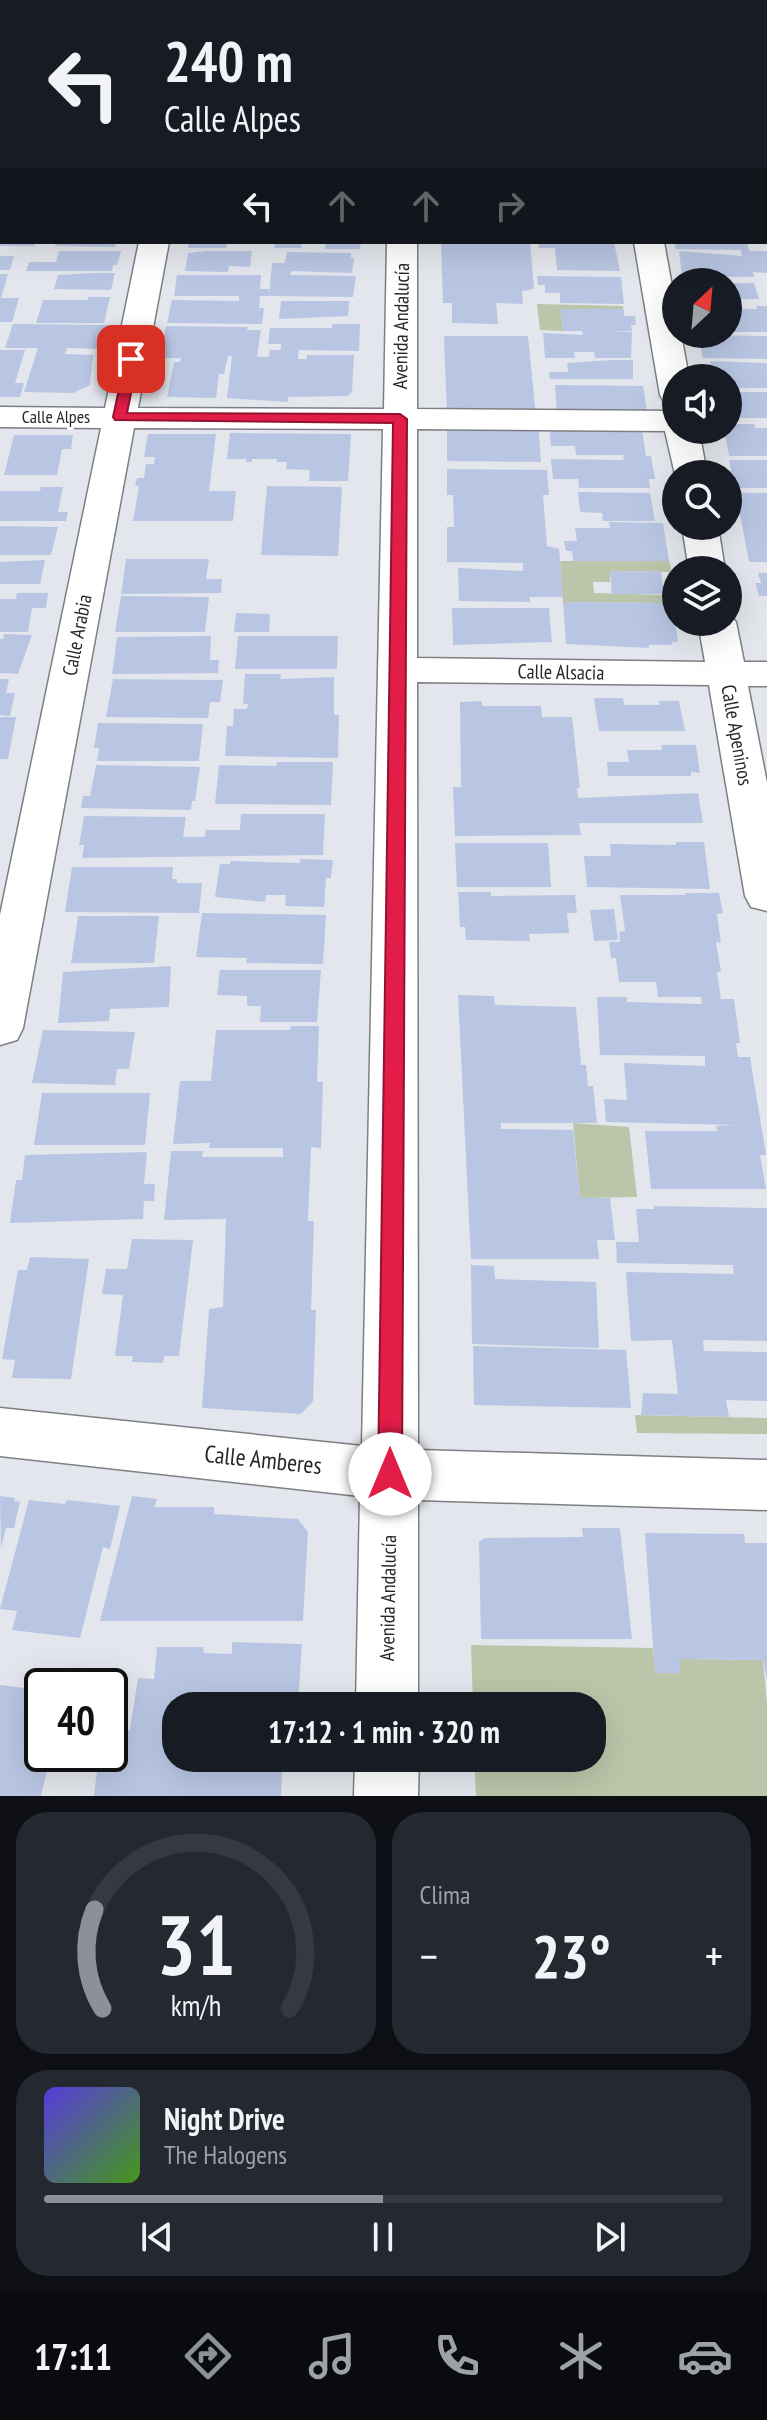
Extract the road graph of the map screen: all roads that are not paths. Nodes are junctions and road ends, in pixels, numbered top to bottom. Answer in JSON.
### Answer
{"nodes":[{"id":1,"x":154,"y":244,"type":"edge"},
{"id":2,"x":402,"y":244,"type":"edge"},
{"id":3,"x":649,"y":244,"type":"edge"},
{"id":4,"x":671,"y":364,"type":"edge"},
{"id":5,"x":0,"y":417,"type":"edge"},
{"id":6,"x":119,"y":417,"type":"junction"},
{"id":7,"x":400,"y":419,"type":"junction"},
{"id":8,"x":662,"y":421,"type":"edge"},
{"id":9,"x":719,"y":636,"type":"edge"},
{"id":10,"x":396,"y":670,"type":"junction"},
{"id":11,"x":726,"y":674,"type":"junction"},
{"id":12,"x":767,"y":674,"type":"edge"},
{"id":13,"x":767,"y":896,"type":"edge"},
{"id":14,"x":0,"y":1028,"type":"edge"},
{"id":15,"x":0,"y":1432,"type":"edge"},
{"id":16,"x":390,"y":1474,"type":"junction"},
{"id":17,"x":767,"y":1485,"type":"edge"},
{"id":18,"x":387,"y":1692,"type":"edge"},
{"id":19,"x":387,"y":1772,"type":"edge"},
{"id":20,"x":386,"y":1796,"type":"edge"}],
"edges":[{"from":1,"to":6,"type":"street","name":"Calle Arabia"},
{"from":2,"to":7,"type":"street","name":"Avenida Andalucía"},
{"from":3,"to":4,"type":"street"},
{"from":5,"to":6,"type":"street","name":"Calle Alpes"},
{"from":6,"to":7,"type":"street","name":"Calle Alpes"},
{"from":6,"to":14,"type":"street","name":"Calle Arabia"},
{"from":7,"to":8,"type":"street","name":"Calle Alpes"},
{"from":7,"to":10,"type":"street","name":"Avenida Andalucía"},
{"from":9,"to":11,"type":"street","name":"Calle Apeninos"},
{"from":10,"to":11,"type":"street","name":"Calle Alsacia"},
{"from":10,"to":16,"type":"street","name":"Avenida Andalucía"},
{"from":11,"to":12,"type":"street","name":"Calle Alsacia"},
{"from":11,"to":13,"type":"street","name":"Calle Apeninos"},
{"from":15,"to":16,"type":"street","name":"Calle Amberes"},
{"from":16,"to":17,"type":"street","name":"Calle Amberes"},
{"from":16,"to":18,"type":"street","name":"Avenida Andalucía"},
{"from":19,"to":20,"type":"street"}]}
